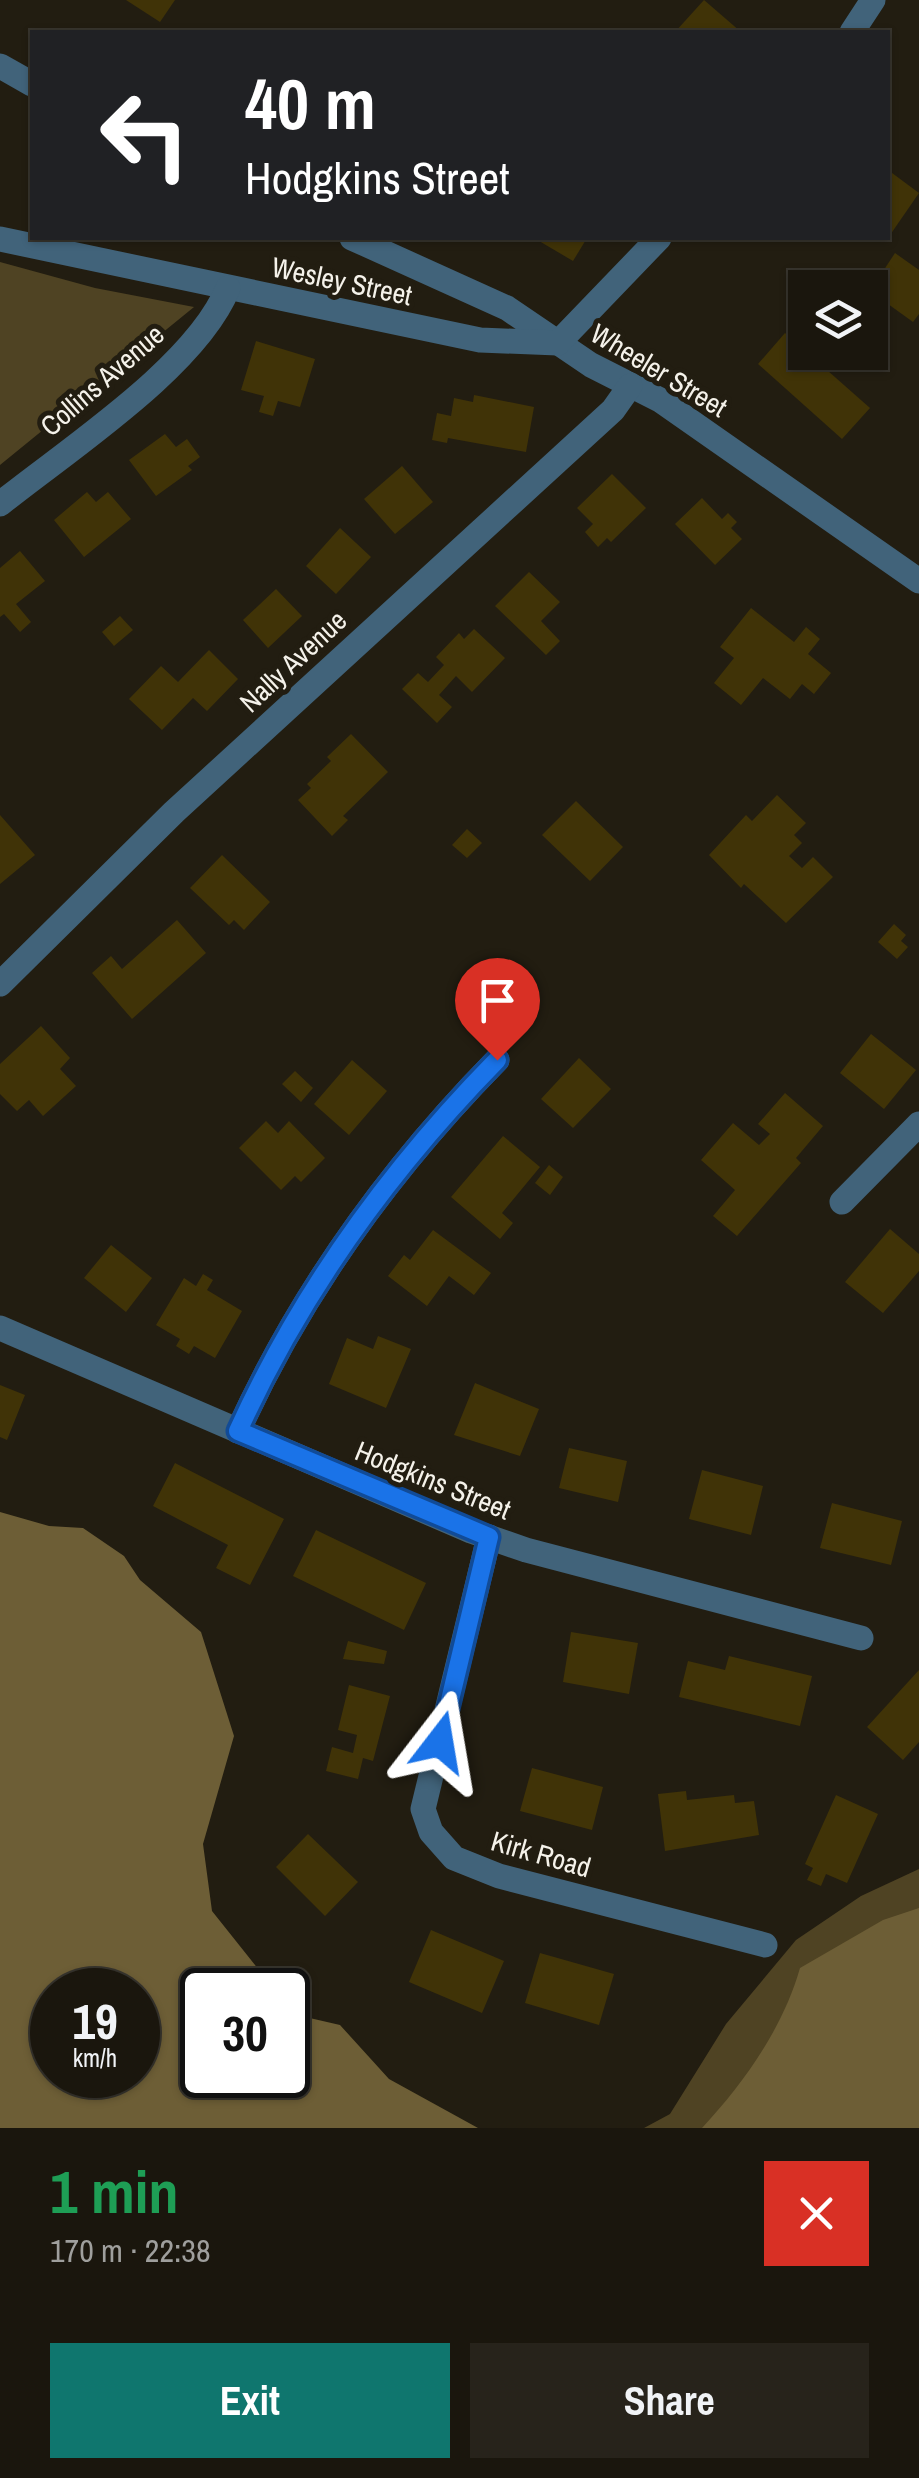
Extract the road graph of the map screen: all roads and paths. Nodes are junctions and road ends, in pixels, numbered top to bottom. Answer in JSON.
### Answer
{"nodes":[{"id":1,"x":872,"y":0,"type":"edge"},
{"id":2,"x":853,"y":30,"type":"edge"},
{"id":3,"x":0,"y":66,"type":"edge"},
{"id":4,"x":30,"y":83,"type":"edge"},
{"id":5,"x":0,"y":239,"type":"edge"},
{"id":6,"x":357,"y":240,"type":"edge"},
{"id":7,"x":657,"y":240,"type":"edge"},
{"id":8,"x":228,"y":288,"type":"junction"},
{"id":9,"x":558,"y":342,"type":"junction"},
{"id":10,"x":630,"y":386,"type":"junction"},
{"id":11,"x":0,"y":504,"type":"edge"},
{"id":12,"x":919,"y":581,"type":"edge"},
{"id":13,"x":0,"y":984,"type":"edge"},
{"id":14,"x":497,"y":1060,"type":"dead end"},
{"id":15,"x":919,"y":1124,"type":"edge"},
{"id":16,"x":842,"y":1202,"type":"dead end"},
{"id":17,"x":0,"y":1328,"type":"edge"},
{"id":18,"x":238,"y":1431,"type":"junction"},
{"id":19,"x":489,"y":1537,"type":"junction"},
{"id":20,"x":861,"y":1638,"type":"dead end"},
{"id":21,"x":766,"y":1945,"type":"dead end"}],
"edges":[{"from":1,"to":2,"type":"street"},
{"from":3,"to":4,"type":"street"},
{"from":5,"to":8,"type":"street","name":"Wesley Street"},
{"from":6,"to":9,"type":"street","name":"Wheeler Street"},
{"from":7,"to":9,"type":"street"},
{"from":8,"to":9,"type":"street","name":"Wesley Street"},
{"from":8,"to":11,"type":"street","name":"Collins Avenue"},
{"from":9,"to":10,"type":"street","name":"Wheeler Street"},
{"from":10,"to":12,"type":"street","name":"Wheeler Street"},
{"from":10,"to":13,"type":"street","name":"Nally Avenue"},
{"from":14,"to":18,"type":"street"},
{"from":15,"to":16,"type":"street"},
{"from":17,"to":18,"type":"street","name":"Hodgkins Street"},
{"from":18,"to":19,"type":"street","name":"Hodgkins Street"},
{"from":19,"to":20,"type":"street","name":"Hodgkins Street"},
{"from":19,"to":21,"type":"street","name":"Kirk Road"}]}
